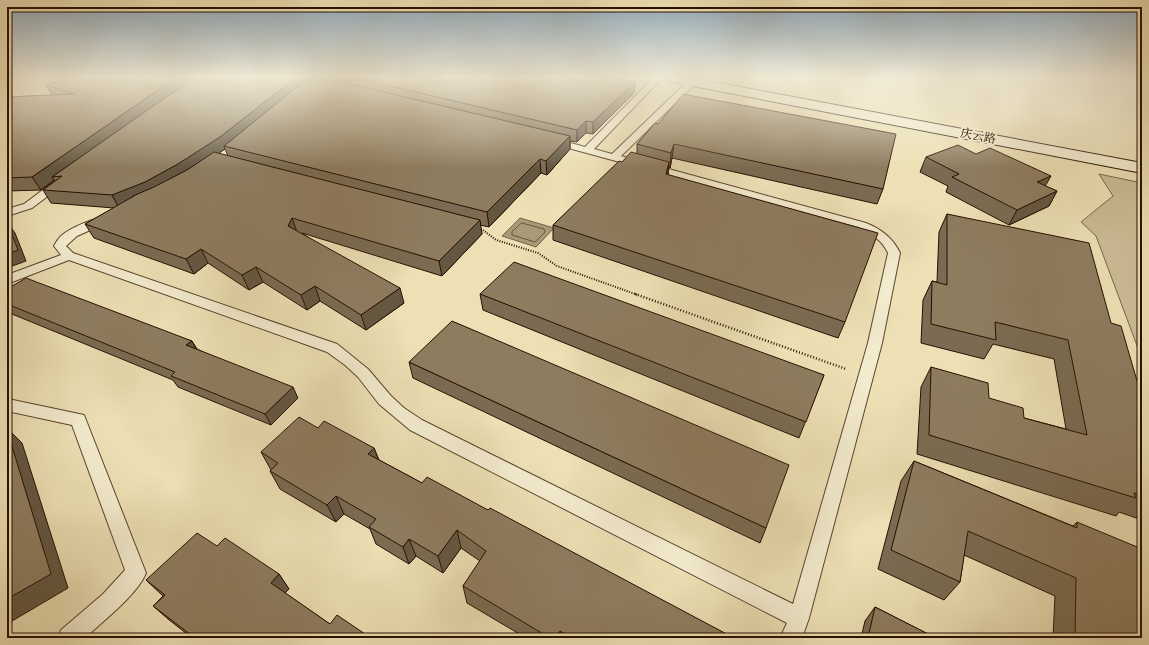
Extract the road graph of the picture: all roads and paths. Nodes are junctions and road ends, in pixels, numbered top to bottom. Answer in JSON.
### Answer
{"nodes":[{"id":1,"x":628,"y":108,"type":"edge"},
{"id":2,"x":665,"y":108,"type":"edge"},
{"id":3,"x":829,"y":108,"type":"edge"},
{"id":4,"x":895,"y":108,"type":"edge"},
{"id":5,"x":544,"y":139,"type":"edge"},
{"id":6,"x":587,"y":150,"type":"junction"},
{"id":7,"x":1120,"y":150,"type":"dead end"},
{"id":8,"x":614,"y":157,"type":"junction"},
{"id":9,"x":1142,"y":168,"type":"edge"},
{"id":10,"x":66,"y":178,"type":"edge"},
{"id":11,"x":7,"y":213,"type":"edge"},
{"id":12,"x":113,"y":216,"type":"edge"},
{"id":13,"x":483,"y":230,"type":"dead end"},
{"id":14,"x":69,"y":256,"type":"junction"},
{"id":15,"x":7,"y":280,"type":"edge"},
{"id":16,"x":866,"y":376,"type":"junction"},
{"id":17,"x":7,"y":403,"type":"edge"},
{"id":18,"x":799,"y":618,"type":"junction"},
{"id":19,"x":69,"y":638,"type":"edge"},
{"id":20,"x":791,"y":638,"type":"edge"}],
"edges":[{"from":1,"to":6,"type":"lane"},
{"from":2,"to":8,"type":"lane"},
{"from":3,"to":9,"type":"main road","name":"庆云路"},
{"from":4,"to":7,"type":"main road","name":"庆云路"},
{"from":5,"to":6,"type":"lane"},
{"from":6,"to":8,"type":"lane"},
{"from":8,"to":16,"type":"lane"},
{"from":10,"to":11,"type":"lane"},
{"from":12,"to":14,"type":"lane"},
{"from":13,"to":16,"type":"path"},
{"from":14,"to":15,"type":"lane"},
{"from":14,"to":18,"type":"lane"},
{"from":16,"to":18,"type":"lane"},
{"from":17,"to":19,"type":"lane"},
{"from":18,"to":20,"type":"lane"}]}
